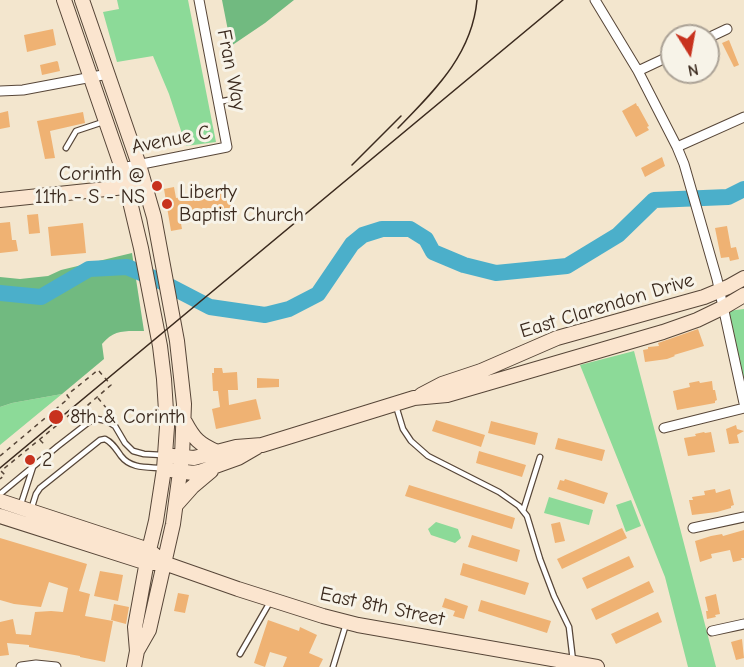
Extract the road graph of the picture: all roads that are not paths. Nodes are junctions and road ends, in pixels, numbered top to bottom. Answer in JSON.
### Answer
{"nodes":[{"id":1,"x":63,"y":0,"type":"edge"},
{"id":2,"x":81,"y":0,"type":"edge"},
{"id":3,"x":199,"y":0,"type":"edge"},
{"id":4,"x":595,"y":0,"type":"edge"},
{"id":5,"x":727,"y":29,"type":"dead end"},
{"id":6,"x":720,"y":32,"type":"edge"},
{"id":7,"x":660,"y":60,"type":"edge"},
{"id":8,"x":638,"y":70,"type":"junction"},
{"id":9,"x":108,"y":74,"type":"junction"},
{"id":10,"x":91,"y":77,"type":"junction"},
{"id":11,"x":0,"y":91,"type":"edge"},
{"id":12,"x":239,"y":98,"type":"dead end"},
{"id":13,"x":218,"y":102,"type":"junction"},
{"id":14,"x":744,"y":117,"type":"edge"},
{"id":15,"x":106,"y":122,"type":"junction"},
{"id":16,"x":227,"y":147,"type":"joint"},
{"id":17,"x":677,"y":147,"type":"junction"},
{"id":18,"x":66,"y":148,"type":"dead end"},
{"id":19,"x":139,"y":165,"type":"junction"},
{"id":20,"x":122,"y":168,"type":"junction"},
{"id":21,"x":145,"y":185,"type":"junction"},
{"id":22,"x":127,"y":187,"type":"junction"},
{"id":23,"x":0,"y":200,"type":"edge"},
{"id":24,"x":744,"y":278,"type":"edge"},
{"id":25,"x":720,"y":291,"type":"junction"},
{"id":26,"x":744,"y":295,"type":"edge"},
{"id":27,"x":724,"y":307,"type":"junction"},
{"id":28,"x":628,"y":318,"type":"junction"},
{"id":29,"x":634,"y":341,"type":"junction"},
{"id":30,"x":414,"y":398,"type":"junction"},
{"id":31,"x":744,"y":403,"type":"edge"},
{"id":32,"x":395,"y":404,"type":"junction"},
{"id":33,"x":744,"y":408,"type":"edge"},
{"id":34,"x":184,"y":421,"type":"junction"},
{"id":35,"x":664,"y":428,"type":"dead end"},
{"id":36,"x":182,"y":457,"type":"junction"},
{"id":37,"x":540,"y":457,"type":"dead end"},
{"id":38,"x":219,"y":458,"type":"junction"},
{"id":39,"x":165,"y":462,"type":"junction"},
{"id":40,"x":33,"y":466,"type":"junction"},
{"id":41,"x":180,"y":471,"type":"junction"},
{"id":42,"x":0,"y":494,"type":"edge"},
{"id":43,"x":0,"y":501,"type":"edge"},
{"id":44,"x":176,"y":505,"type":"junction"},
{"id":45,"x":523,"y":511,"type":"junction"},
{"id":46,"x":0,"y":516,"type":"edge"},
{"id":47,"x":23,"y":516,"type":"junction"},
{"id":48,"x":744,"y":517,"type":"edge"},
{"id":49,"x":693,"y":528,"type":"dead end"},
{"id":50,"x":148,"y":556,"type":"junction"},
{"id":51,"x":164,"y":563,"type":"junction"},
{"id":52,"x":271,"y":600,"type":"junction"},
{"id":53,"x":347,"y":622,"type":"junction"},
{"id":54,"x":744,"y":624,"type":"edge"},
{"id":55,"x":712,"y":631,"type":"dead end"},
{"id":56,"x":137,"y":651,"type":"junction"},
{"id":57,"x":240,"y":654,"type":"dead end"},
{"id":58,"x":573,"y":663,"type":"junction"},
{"id":59,"x":21,"y":667,"type":"edge"},
{"id":60,"x":56,"y":667,"type":"edge"},
{"id":61,"x":134,"y":667,"type":"edge"},
{"id":62,"x":333,"y":667,"type":"edge"},
{"id":63,"x":597,"y":667,"type":"edge"}],
"edges":[{"from":1,"to":10,"type":"main road"},
{"from":2,"to":9,"type":"main road"},
{"from":3,"to":13,"type":"street","name":"Fran Way"},
{"from":4,"to":8,"type":"street"},
{"from":5,"to":6,"type":"street"},
{"from":7,"to":8,"type":"street"},
{"from":8,"to":17,"type":"street"},
{"from":9,"to":10,"type":"street"},
{"from":9,"to":19,"type":"main road"},
{"from":10,"to":11,"type":"street"},
{"from":10,"to":15,"type":"main road"},
{"from":12,"to":13,"type":"lane"},
{"from":13,"to":16,"type":"street","name":"Fran Way"},
{"from":14,"to":17,"type":"street"},
{"from":15,"to":18,"type":"lane"},
{"from":15,"to":20,"type":"main road"},
{"from":16,"to":19,"type":"street","name":"Avenue C"},
{"from":17,"to":25,"type":"street"},
{"from":19,"to":20,"type":"street","name":"Avenue C"},
{"from":19,"to":21,"type":"main road"},
{"from":20,"to":22,"type":"main road"},
{"from":21,"to":22,"type":"main road"},
{"from":21,"to":34,"type":"main road"},
{"from":22,"to":23,"type":"main road"},
{"from":22,"to":39,"type":"main road"},
{"from":24,"to":25,"type":"main road","name":"East Clarendon Drive"},
{"from":25,"to":27,"type":"street"},
{"from":25,"to":28,"type":"main road","name":"East Clarendon Drive"},
{"from":26,"to":27,"type":"main road","name":"East Clarendon Drive"},
{"from":27,"to":29,"type":"main road","name":"East Clarendon Drive"},
{"from":27,"to":31,"type":"street"},
{"from":28,"to":29,"type":"main road"},
{"from":28,"to":30,"type":"main road","name":"East Clarendon Drive"},
{"from":29,"to":30,"type":"main road","name":"East Clarendon Drive"},
{"from":30,"to":32,"type":"main road","name":"East Clarendon Drive"},
{"from":32,"to":38,"type":"main road","name":"East Clarendon Drive"},
{"from":32,"to":45,"type":"lane"},
{"from":33,"to":35,"type":"street"},
{"from":34,"to":36,"type":"main road"},
{"from":34,"to":38,"type":"main road"},
{"from":36,"to":38,"type":"main road","name":"East Clarendon Drive"},
{"from":36,"to":39,"type":"main road","name":"East Clarendon Drive"},
{"from":36,"to":41,"type":"main road"},
{"from":37,"to":45,"type":"lane"},
{"from":38,"to":41,"type":"main road","name":"East Clarendon Drive"},
{"from":38,"to":44,"type":"main road"},
{"from":39,"to":40,"type":"lane"},
{"from":39,"to":41,"type":"main road","name":"East Clarendon Drive"},
{"from":39,"to":47,"type":"lane"},
{"from":39,"to":50,"type":"main road"},
{"from":40,"to":42,"type":"lane"},
{"from":40,"to":47,"type":"lane"},
{"from":41,"to":44,"type":"main road"},
{"from":43,"to":47,"type":"main road","name":"East 8th Street"},
{"from":44,"to":51,"type":"main road"},
{"from":45,"to":58,"type":"lane"},
{"from":46,"to":47,"type":"main road","name":"East 8th Street"},
{"from":47,"to":50,"type":"main road","name":"East 8th Street"},
{"from":48,"to":49,"type":"street"},
{"from":50,"to":51,"type":"main road","name":"East 8th Street"},
{"from":50,"to":56,"type":"main road"},
{"from":51,"to":52,"type":"main road","name":"East 8th Street"},
{"from":51,"to":56,"type":"main road"},
{"from":52,"to":53,"type":"main road","name":"East 8th Street"},
{"from":52,"to":57,"type":"lane"},
{"from":53,"to":58,"type":"main road","name":"East 8th Street"},
{"from":53,"to":62,"type":"lane"},
{"from":54,"to":55,"type":"street"},
{"from":56,"to":61,"type":"main road"},
{"from":58,"to":63,"type":"main road","name":"East 8th Street"},
{"from":59,"to":60,"type":"street"}]}
